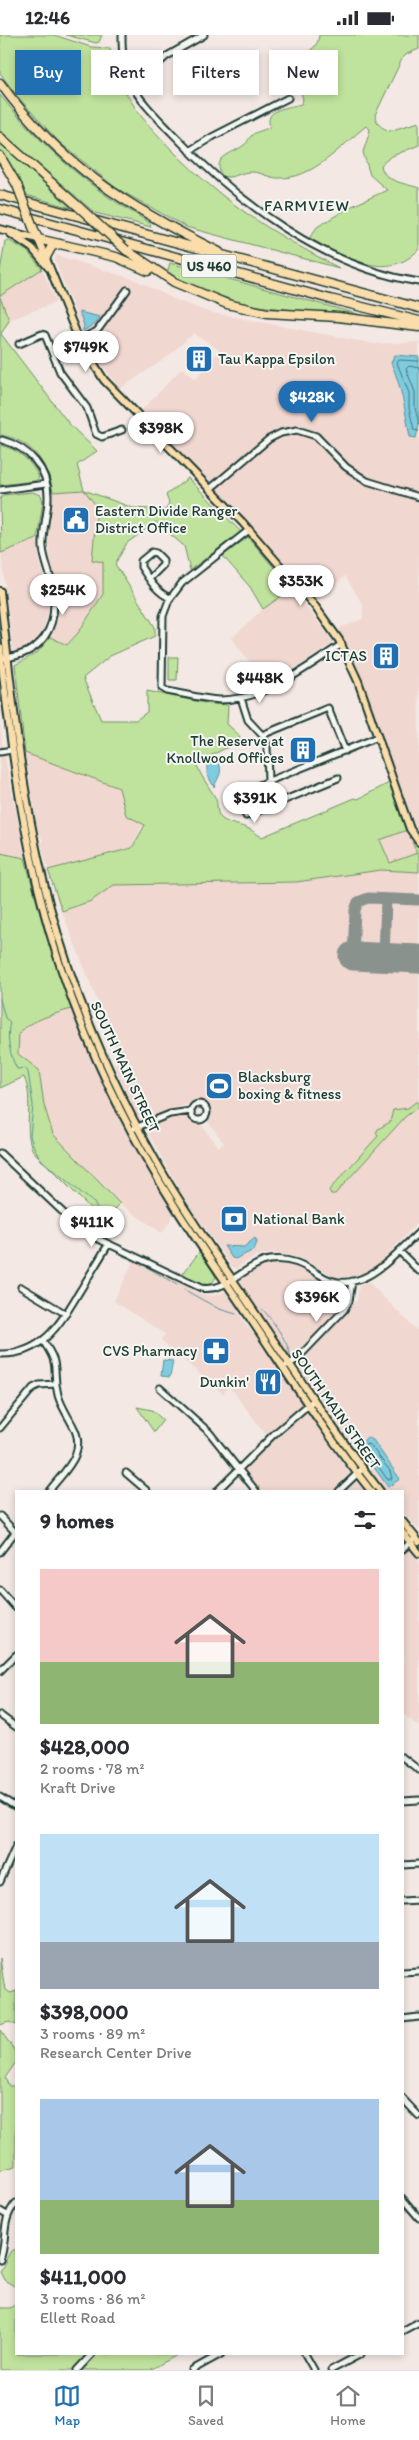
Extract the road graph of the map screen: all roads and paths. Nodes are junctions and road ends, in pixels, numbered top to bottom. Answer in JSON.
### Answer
{"nodes":[{"id":1,"x":122,"y":35,"type":"edge"},
{"id":2,"x":204,"y":35,"type":"edge"},
{"id":3,"x":122,"y":50,"type":"edge"},
{"id":4,"x":163,"y":60,"type":"edge"},
{"id":5,"x":0,"y":83,"type":"edge"},
{"id":6,"x":0,"y":89,"type":"edge"},
{"id":7,"x":139,"y":95,"type":"edge"},
{"id":8,"x":288,"y":98,"type":"dead end"},
{"id":9,"x":12,"y":99,"type":"junction"},
{"id":10,"x":0,"y":137,"type":"edge"},
{"id":11,"x":190,"y":151,"type":"junction"},
{"id":12,"x":0,"y":156,"type":"edge"},
{"id":13,"x":0,"y":195,"type":"edge"},
{"id":14,"x":0,"y":209,"type":"edge"},
{"id":15,"x":0,"y":229,"type":"edge"},
{"id":16,"x":38,"y":239,"type":"junction"},
{"id":17,"x":60,"y":244,"type":"junction"},
{"id":18,"x":46,"y":257,"type":"junction"},
{"id":19,"x":229,"y":258,"type":"junction"},
{"id":20,"x":52,"y":271,"type":"junction"},
{"id":21,"x":174,"y":282,"type":"junction"},
{"id":22,"x":419,"y":282,"type":"edge"},
{"id":23,"x":127,"y":290,"type":"dead end"},
{"id":24,"x":419,"y":309,"type":"edge"},
{"id":25,"x":419,"y":321,"type":"edge"},
{"id":26,"x":419,"y":327,"type":"edge"},
{"id":27,"x":79,"y":340,"type":"junction"},
{"id":28,"x":19,"y":344,"type":"dead end"},
{"id":29,"x":52,"y":352,"type":"junction"},
{"id":30,"x":122,"y":430,"type":"dead end"},
{"id":31,"x":2,"y":440,"type":"dead end"},
{"id":32,"x":46,"y":484,"type":"junction"},
{"id":33,"x":0,"y":489,"type":"edge"},
{"id":34,"x":210,"y":489,"type":"junction"},
{"id":35,"x":419,"y":497,"type":"edge"},
{"id":36,"x":249,"y":530,"type":"junction"},
{"id":37,"x":149,"y":579,"type":"junction"},
{"id":38,"x":0,"y":591,"type":"edge"},
{"id":39,"x":170,"y":598,"type":"junction"},
{"id":40,"x":342,"y":644,"type":"junction"},
{"id":41,"x":0,"y":647,"type":"edge"},
{"id":42,"x":4,"y":658,"type":"junction"},
{"id":43,"x":241,"y":698,"type":"junction"},
{"id":44,"x":262,"y":735,"type":"junction"},
{"id":45,"x":378,"y":737,"type":"junction"},
{"id":46,"x":12,"y":750,"type":"junction"},
{"id":47,"x":345,"y":751,"type":"junction"},
{"id":48,"x":0,"y":752,"type":"edge"},
{"id":49,"x":338,"y":778,"type":"dead end"},
{"id":50,"x":268,"y":782,"type":"junction"},
{"id":51,"x":276,"y":803,"type":"junction"},
{"id":52,"x":419,"y":842,"type":"edge"},
{"id":53,"x":46,"y":908,"type":"junction"},
{"id":54,"x":192,"y":1111,"type":"dead end"},
{"id":55,"x":134,"y":1128,"type":"junction"},
{"id":56,"x":0,"y":1153,"type":"edge"},
{"id":57,"x":419,"y":1232,"type":"edge"},
{"id":58,"x":108,"y":1245,"type":"junction"},
{"id":59,"x":399,"y":1251,"type":"junction"},
{"id":60,"x":419,"y":1271,"type":"edge"},
{"id":61,"x":229,"y":1281,"type":"junction"},
{"id":62,"x":352,"y":1281,"type":"junction"},
{"id":63,"x":21,"y":1287,"type":"dead end"},
{"id":64,"x":66,"y":1314,"type":"junction"},
{"id":65,"x":43,"y":1341,"type":"junction"},
{"id":66,"x":0,"y":1354,"type":"edge"},
{"id":67,"x":286,"y":1365,"type":"junction"},
{"id":68,"x":56,"y":1384,"type":"junction"},
{"id":69,"x":160,"y":1388,"type":"dead end"},
{"id":70,"x":311,"y":1402,"type":"junction"},
{"id":71,"x":0,"y":1428,"type":"edge"},
{"id":72,"x":239,"y":1470,"type":"junction"},
{"id":73,"x":360,"y":1472,"type":"junction"},
{"id":74,"x":126,"y":1473,"type":"dead end"},
{"id":75,"x":49,"y":1490,"type":"edge"},
{"id":76,"x":146,"y":1490,"type":"edge"},
{"id":77,"x":218,"y":1490,"type":"edge"},
{"id":78,"x":255,"y":1490,"type":"edge"},
{"id":79,"x":341,"y":1490,"type":"edge"},
{"id":80,"x":370,"y":1490,"type":"edge"},
{"id":81,"x":379,"y":1490,"type":"edge"},
{"id":82,"x":0,"y":1516,"type":"edge"},
{"id":83,"x":404,"y":1524,"type":"edge"},
{"id":84,"x":15,"y":1531,"type":"edge"},
{"id":85,"x":15,"y":1533,"type":"edge"},
{"id":86,"x":404,"y":1533,"type":"edge"},
{"id":87,"x":415,"y":1541,"type":"edge"},
{"id":88,"x":404,"y":1549,"type":"edge"},
{"id":89,"x":0,"y":1552,"type":"edge"},
{"id":90,"x":419,"y":1553,"type":"edge"},
{"id":91,"x":0,"y":1590,"type":"edge"},
{"id":92,"x":15,"y":1605,"type":"edge"},
{"id":93,"x":15,"y":1656,"type":"edge"},
{"id":94,"x":0,"y":1671,"type":"edge"},
{"id":95,"x":0,"y":1715,"type":"edge"},
{"id":96,"x":15,"y":1726,"type":"edge"},
{"id":97,"x":404,"y":1759,"type":"edge"},
{"id":98,"x":419,"y":1771,"type":"edge"},
{"id":99,"x":0,"y":1797,"type":"edge"},
{"id":100,"x":419,"y":1800,"type":"edge"},
{"id":101,"x":404,"y":1801,"type":"edge"},
{"id":102,"x":15,"y":1806,"type":"edge"},
{"id":103,"x":15,"y":1848,"type":"edge"},
{"id":104,"x":419,"y":1864,"type":"edge"},
{"id":105,"x":404,"y":1865,"type":"edge"},
{"id":106,"x":0,"y":1882,"type":"edge"},
{"id":107,"x":419,"y":1900,"type":"edge"},
{"id":108,"x":404,"y":1901,"type":"edge"},
{"id":109,"x":419,"y":1971,"type":"edge"},
{"id":110,"x":404,"y":1972,"type":"edge"},
{"id":111,"x":419,"y":2017,"type":"edge"},
{"id":112,"x":404,"y":2019,"type":"edge"},
{"id":113,"x":404,"y":2100,"type":"edge"},
{"id":114,"x":419,"y":2116,"type":"edge"},
{"id":115,"x":404,"y":2199,"type":"edge"},
{"id":116,"x":15,"y":2204,"type":"edge"},
{"id":117,"x":0,"y":2211,"type":"edge"},
{"id":118,"x":7,"y":2215,"type":"junction"},
{"id":119,"x":419,"y":2218,"type":"edge"},
{"id":120,"x":0,"y":2260,"type":"edge"},
{"id":121,"x":419,"y":2322,"type":"edge"},
{"id":122,"x":404,"y":2330,"type":"edge"},
{"id":123,"x":91,"y":2355,"type":"edge"},
{"id":124,"x":219,"y":2355,"type":"edge"},
{"id":125,"x":306,"y":2355,"type":"edge"},
{"id":126,"x":359,"y":2355,"type":"edge"},
{"id":127,"x":77,"y":2370,"type":"edge"},
{"id":128,"x":192,"y":2370,"type":"edge"},
{"id":129,"x":314,"y":2370,"type":"edge"},
{"id":130,"x":331,"y":2370,"type":"edge"}],
"edges":[{"from":1,"to":3,"type":"street"},
{"from":2,"to":4,"type":"street"},
{"from":5,"to":9,"type":"highway"},
{"from":6,"to":9,"type":"highway"},
{"from":7,"to":11,"type":"street"},
{"from":8,"to":11,"type":"street"},
{"from":9,"to":19,"type":"highway"},
{"from":10,"to":21,"type":"highway","bridge":true},
{"from":11,"to":22,"type":"street"},
{"from":12,"to":16,"type":"highway","bridge":true},
{"from":13,"to":19,"type":"highway","number":"US 460"},
{"from":14,"to":25,"type":"highway","number":"US 460"},
{"from":15,"to":16,"type":"main road"},
{"from":15,"to":20,"type":"main road"},
{"from":16,"to":17,"type":"highway"},
{"from":16,"to":18,"type":"main road"},
{"from":17,"to":18,"type":"highway"},
{"from":17,"to":21,"type":"highway"},
{"from":18,"to":20,"type":"main road"},
{"from":19,"to":24,"type":"highway","number":"US 460"},
{"from":20,"to":27,"type":"main road"},
{"from":21,"to":26,"type":"highway"},
{"from":23,"to":27,"type":"street"},
{"from":27,"to":29,"type":"street"},
{"from":27,"to":34,"type":"main road"},
{"from":28,"to":29,"type":"street"},
{"from":29,"to":30,"type":"street"},
{"from":31,"to":32,"type":"street"},
{"from":32,"to":33,"type":"street"},
{"from":32,"to":42,"type":"street"},
{"from":34,"to":35,"type":"street"},
{"from":34,"to":36,"type":"main road"},
{"from":36,"to":39,"type":"street"},
{"from":36,"to":40,"type":"main road"},
{"from":37,"to":37,"type":"street"},
{"from":37,"to":39,"type":"street"},
{"from":38,"to":42,"type":"main road","name":"SOUTH MAIN STREET"},
{"from":39,"to":43,"type":"street"},
{"from":40,"to":43,"type":"street"},
{"from":40,"to":45,"type":"main road"},
{"from":41,"to":42,"type":"main road","name":"SOUTH MAIN STREET"},
{"from":42,"to":46,"type":"main road","name":"SOUTH MAIN STREET"},
{"from":42,"to":53,"type":"main road","name":"SOUTH MAIN STREET"},
{"from":43,"to":44,"type":"street"},
{"from":44,"to":47,"type":"street"},
{"from":44,"to":50,"type":"street"},
{"from":45,"to":47,"type":"street"},
{"from":45,"to":52,"type":"main road"},
{"from":46,"to":48,"type":"street"},
{"from":46,"to":53,"type":"main road","name":"SOUTH MAIN STREET"},
{"from":47,"to":50,"type":"street"},
{"from":49,"to":51,"type":"street"},
{"from":50,"to":51,"type":"street"},
{"from":50,"to":51,"type":"street"},
{"from":53,"to":55,"type":"main road","name":"SOUTH MAIN STREET"},
{"from":54,"to":55,"type":"street"},
{"from":55,"to":61,"type":"main road","name":"SOUTH MAIN STREET"},
{"from":56,"to":58,"type":"street"},
{"from":57,"to":59,"type":"street"},
{"from":58,"to":61,"type":"street"},
{"from":58,"to":64,"type":"street"},
{"from":59,"to":60,"type":"street"},
{"from":59,"to":62,"type":"street"},
{"from":61,"to":62,"type":"street"},
{"from":61,"to":67,"type":"main road","name":"SOUTH MAIN STREET"},
{"from":62,"to":67,"type":"street"},
{"from":63,"to":64,"type":"street"},
{"from":64,"to":65,"type":"street"},
{"from":65,"to":66,"type":"street"},
{"from":65,"to":68,"type":"street"},
{"from":67,"to":70,"type":"main road","name":"SOUTH MAIN STREET"},
{"from":68,"to":71,"type":"street"},
{"from":68,"to":75,"type":"street"},
{"from":69,"to":72,"type":"street"},
{"from":70,"to":72,"type":"street"},
{"from":70,"to":73,"type":"main road","name":"SOUTH MAIN STREET"},
{"from":72,"to":77,"type":"street"},
{"from":72,"to":78,"type":"street"},
{"from":73,"to":79,"type":"street"},
{"from":73,"to":80,"type":"main road","name":"SOUTH MAIN STREET"},
{"from":73,"to":81,"type":"main road","name":"SOUTH MAIN STREET"},
{"from":74,"to":76,"type":"street"},
{"from":82,"to":84,"type":"street"},
{"from":83,"to":87,"type":"main road"},
{"from":85,"to":89,"type":"street"},
{"from":86,"to":87,"type":"main road"},
{"from":87,"to":88,"type":"street"},
{"from":87,"to":90,"type":"main road"},
{"from":91,"to":92,"type":"street"},
{"from":93,"to":94,"type":"street"},
{"from":95,"to":96,"type":"street"},
{"from":97,"to":98,"type":"street"},
{"from":99,"to":102,"type":"street"},
{"from":100,"to":101,"type":"street"},
{"from":103,"to":106,"type":"street"},
{"from":104,"to":105,"type":"street"},
{"from":107,"to":108,"type":"street"},
{"from":109,"to":110,"type":"street"},
{"from":111,"to":112,"type":"street"},
{"from":113,"to":114,"type":"street"},
{"from":115,"to":119,"type":"street"},
{"from":116,"to":118,"type":"street"},
{"from":117,"to":118,"type":"street"},
{"from":118,"to":120,"type":"street"},
{"from":121,"to":122,"type":"street"},
{"from":123,"to":127,"type":"street"},
{"from":124,"to":128,"type":"street"},
{"from":125,"to":129,"type":"street"},
{"from":126,"to":130,"type":"street"}]}
